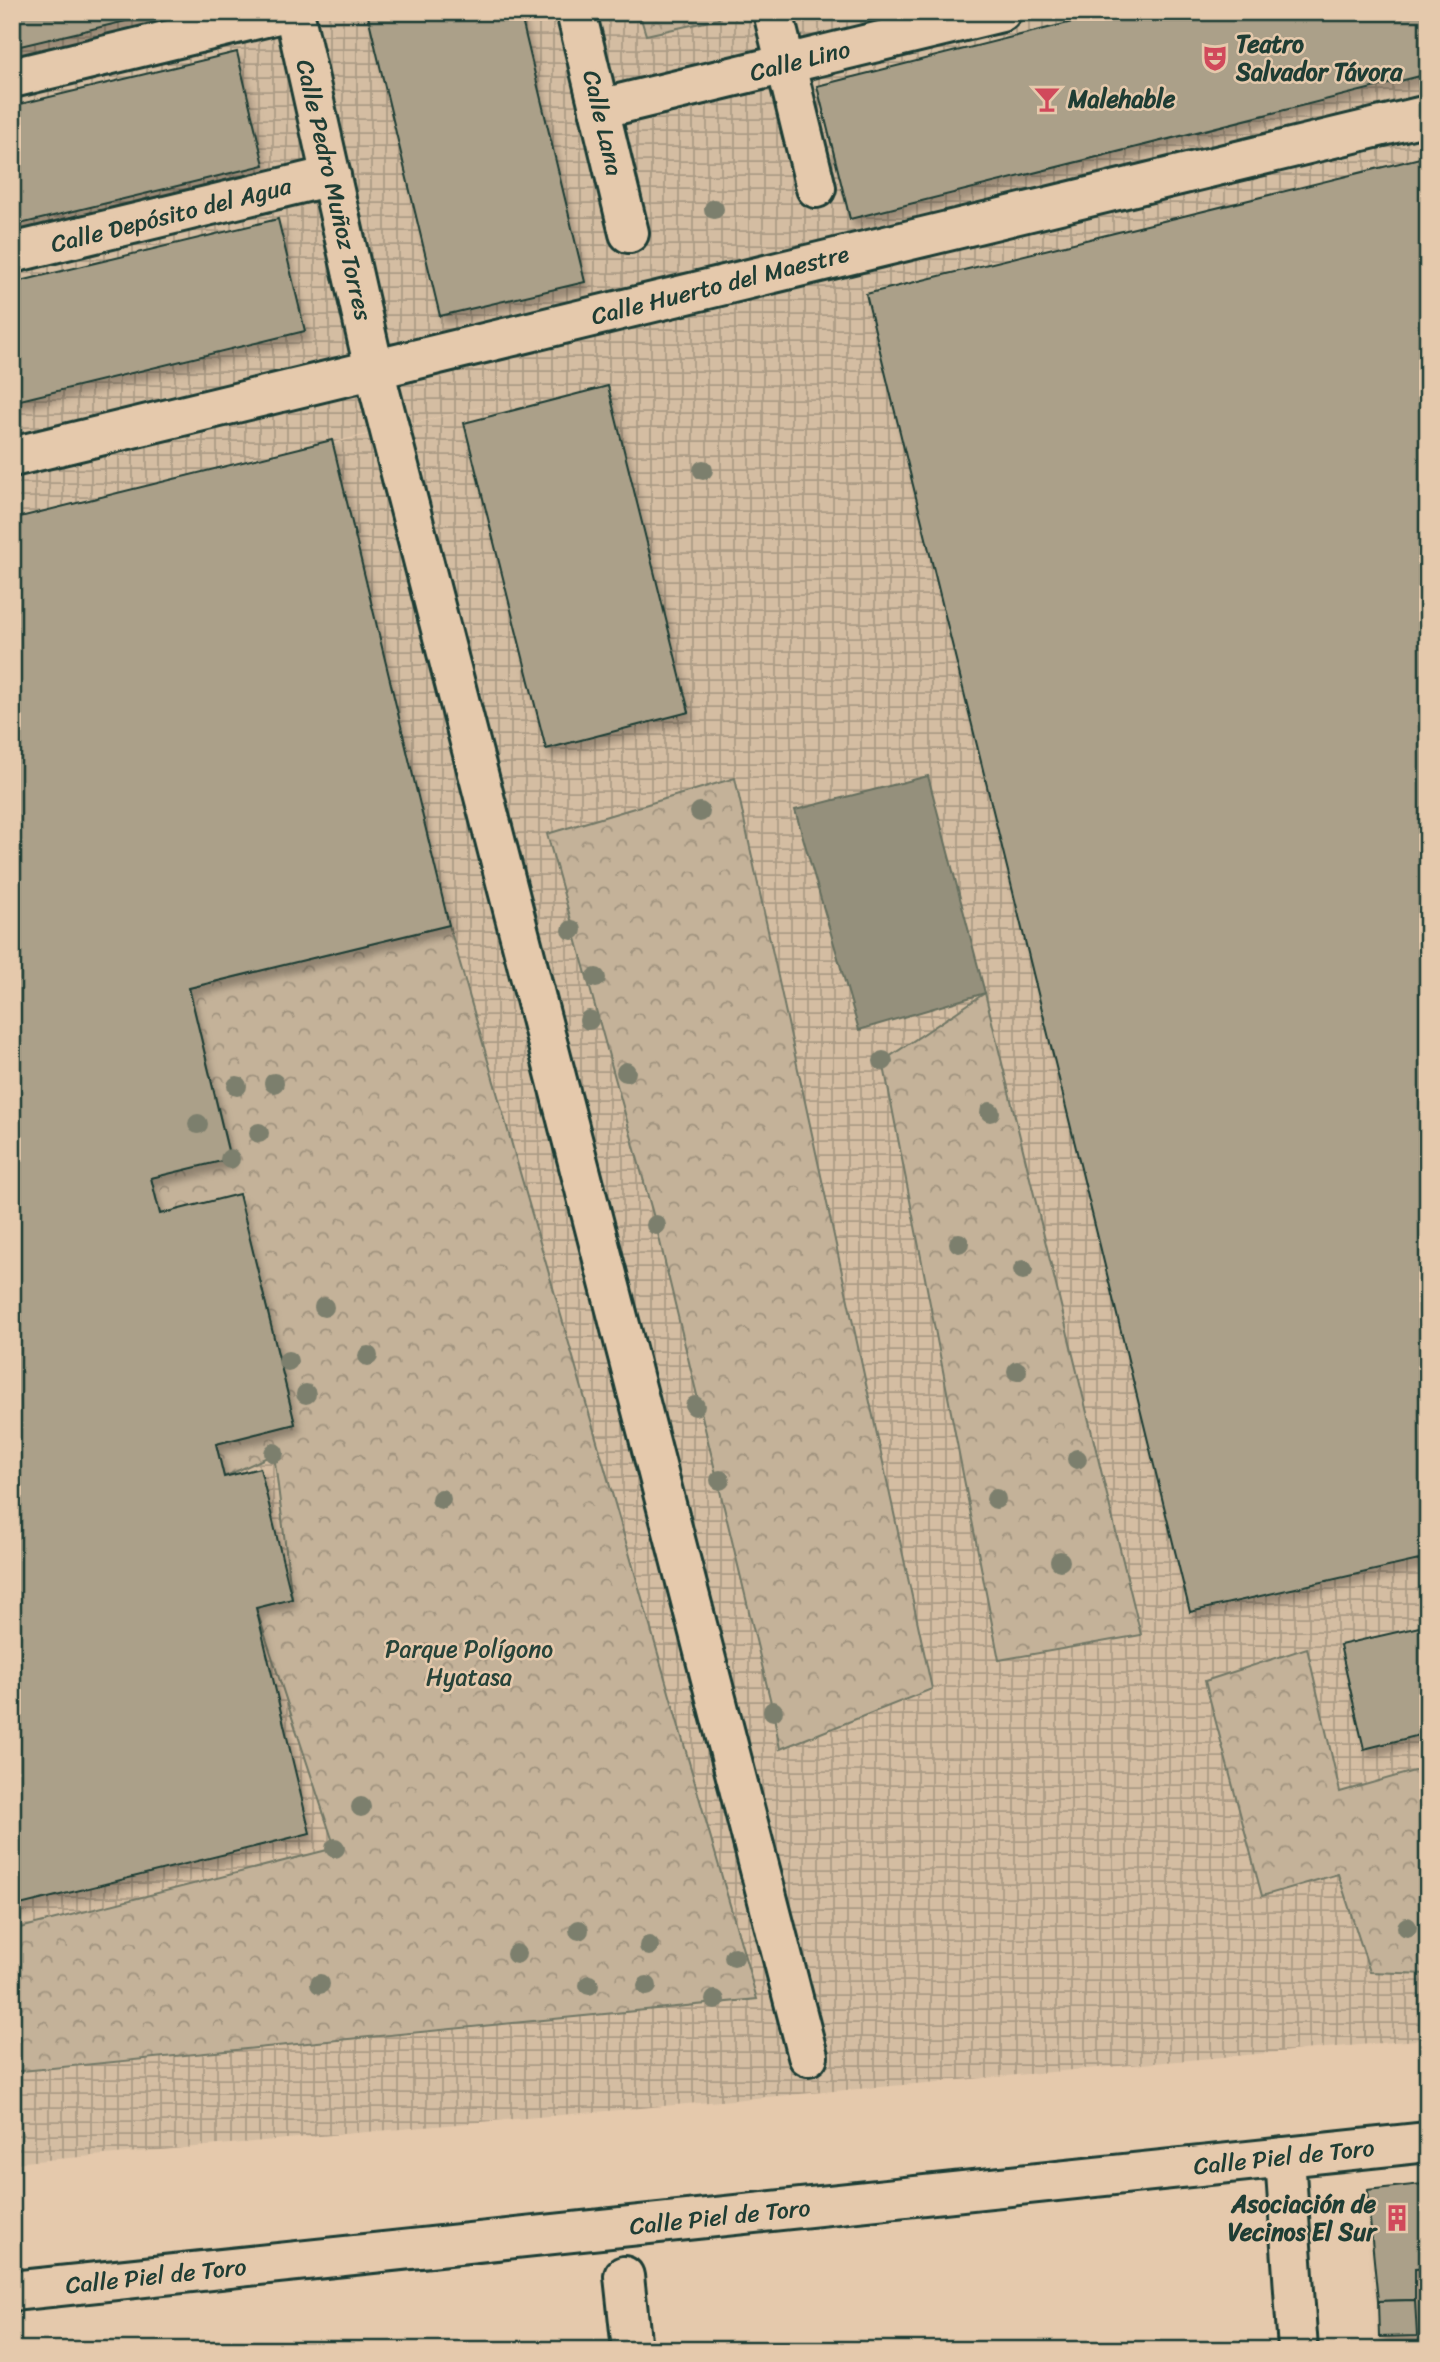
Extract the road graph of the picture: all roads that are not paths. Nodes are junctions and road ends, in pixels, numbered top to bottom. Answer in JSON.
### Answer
{"nodes":[{"id":1,"x":286,"y":12,"type":"edge"},
{"id":2,"x":294,"y":12,"type":"edge"},
{"id":3,"x":576,"y":12,"type":"edge"},
{"id":4,"x":773,"y":12,"type":"edge"},
{"id":5,"x":1001,"y":12,"type":"edge"},
{"id":6,"x":785,"y":65,"type":"junction"},
{"id":7,"x":12,"y":78,"type":"edge"},
{"id":8,"x":599,"y":109,"type":"junction"},
{"id":9,"x":1428,"y":115,"type":"edge"},
{"id":10,"x":331,"y":176,"type":"junction"},
{"id":11,"x":816,"y":188,"type":"dead end"},
{"id":12,"x":629,"y":233,"type":"dead end"},
{"id":13,"x":12,"y":253,"type":"edge"},
{"id":14,"x":374,"y":369,"type":"junction"},
{"id":15,"x":12,"y":457,"type":"edge"},
{"id":16,"x":808,"y":2056,"type":"dead end"},
{"id":17,"x":1428,"y":2142,"type":"edge"},
{"id":18,"x":1284,"y":2157,"type":"junction"},
{"id":19,"x":624,"y":2276,"type":"dead end"},
{"id":20,"x":12,"y":2291,"type":"edge"},
{"id":21,"x":632,"y":2350,"type":"edge"},
{"id":22,"x":1298,"y":2350,"type":"edge"}],
"edges":[{"from":1,"to":7,"type":"street"},
{"from":2,"to":10,"type":"street","name":"Calle Pedro Muñoz Torres"},
{"from":3,"to":8,"type":"street","name":"Calle Lana"},
{"from":4,"to":6,"type":"street"},
{"from":5,"to":6,"type":"street","name":"Calle Lino"},
{"from":6,"to":8,"type":"street","name":"Calle Lino"},
{"from":6,"to":11,"type":"street"},
{"from":8,"to":12,"type":"street","name":"Calle Lana"},
{"from":9,"to":14,"type":"street","name":"Calle Huerto del Maestre"},
{"from":10,"to":13,"type":"street","name":"Calle Depósito del Agua"},
{"from":10,"to":14,"type":"street","name":"Calle Pedro Muñoz Torres"},
{"from":14,"to":15,"type":"street","name":"Calle Huerto del Maestre"},
{"from":14,"to":16,"type":"street","name":"Calle Pedro Muñoz Torres"},
{"from":17,"to":18,"type":"street","name":"Calle Piel de Toro"},
{"from":18,"to":20,"type":"street","name":"Calle Piel de Toro"},
{"from":18,"to":22,"type":"street"},
{"from":19,"to":21,"type":"street"}]}
